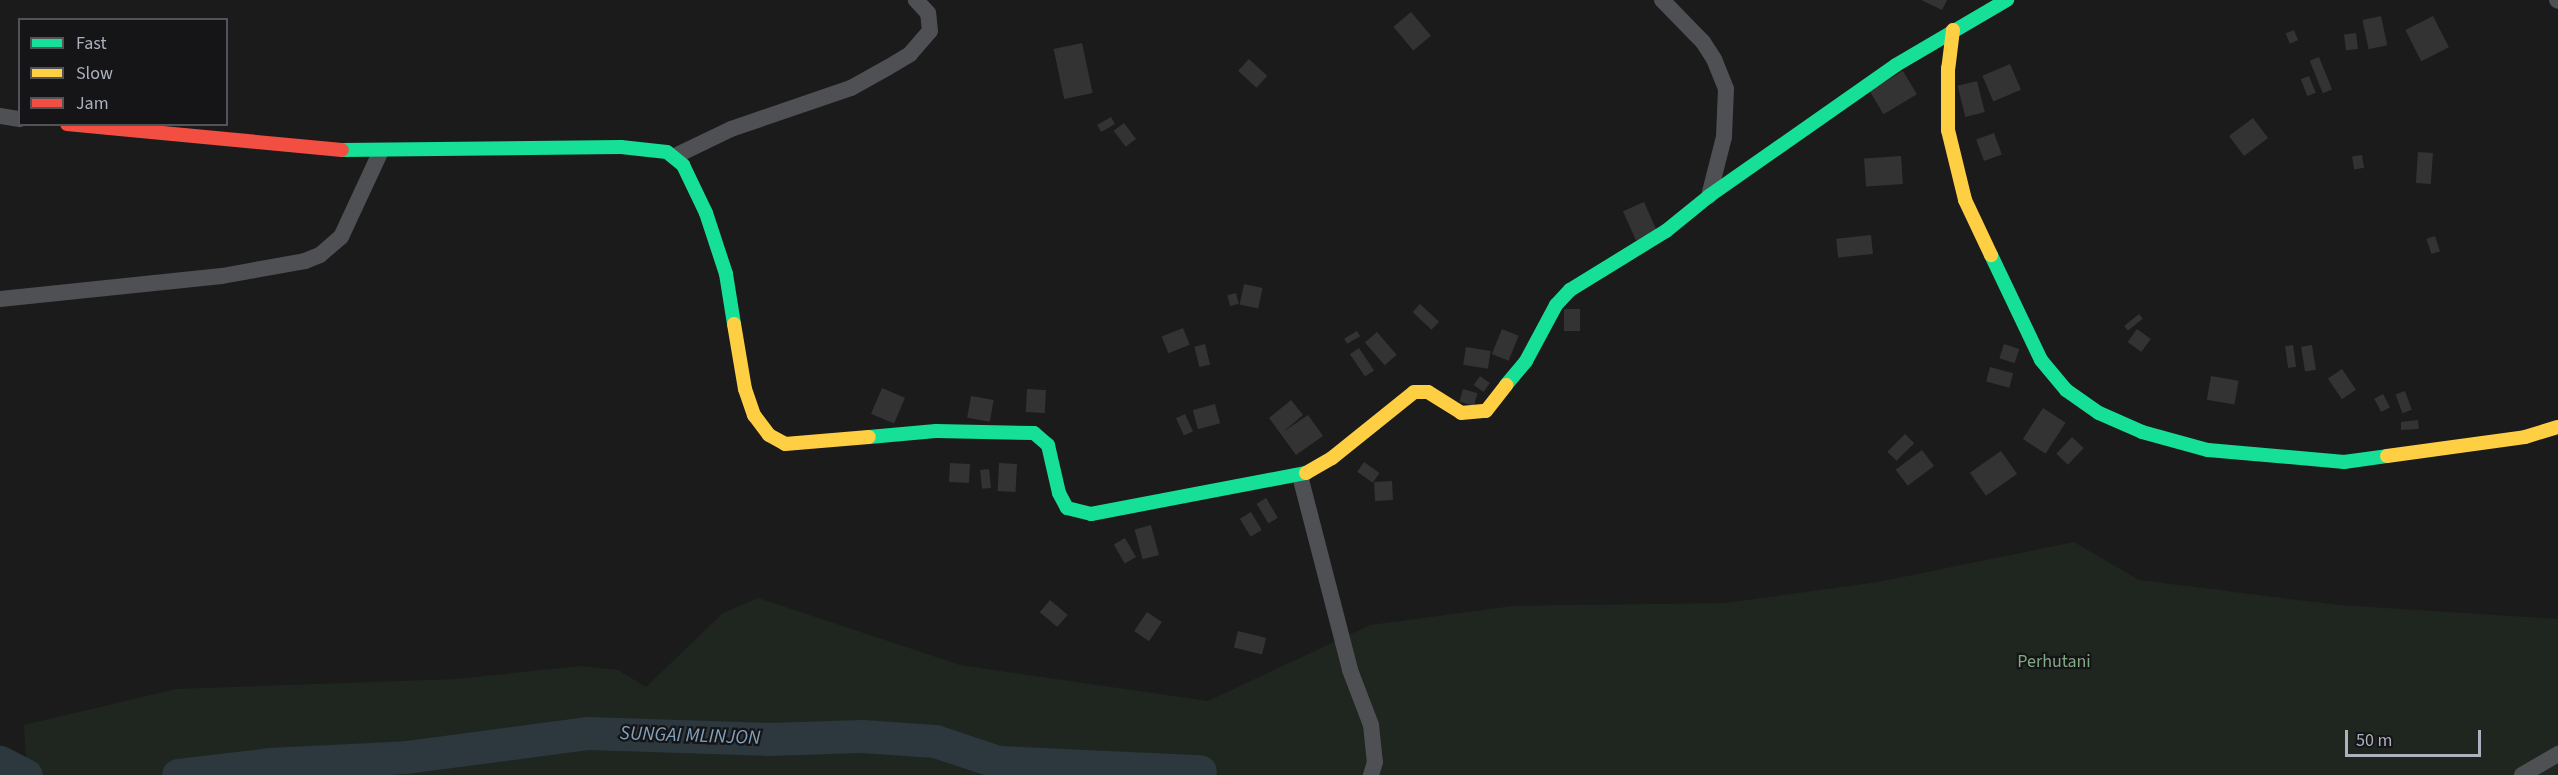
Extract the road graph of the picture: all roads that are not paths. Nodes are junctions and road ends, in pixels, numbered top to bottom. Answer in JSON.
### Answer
{"nodes":[{"id":1,"x":916,"y":0,"type":"edge"},
{"id":2,"x":1662,"y":0,"type":"edge"},
{"id":3,"x":2007,"y":0,"type":"edge"},
{"id":4,"x":1953,"y":30,"type":"junction"},
{"id":5,"x":0,"y":116,"type":"edge"},
{"id":6,"x":18,"y":119,"type":"edge"},
{"id":7,"x":83,"y":126,"type":"edge"},
{"id":8,"x":381,"y":151,"type":"junction"},
{"id":9,"x":675,"y":156,"type":"junction"},
{"id":10,"x":1709,"y":196,"type":"junction"},
{"id":11,"x":0,"y":299,"type":"edge"},
{"id":12,"x":2558,"y":427,"type":"edge"},
{"id":13,"x":1300,"y":476,"type":"junction"},
{"id":14,"x":2558,"y":754,"type":"edge"},
{"id":15,"x":1371,"y":775,"type":"edge"},
{"id":16,"x":2522,"y":775,"type":"edge"}],
"edges":[{"from":1,"to":9,"type":"street"},
{"from":2,"to":10,"type":"street"},
{"from":3,"to":4,"type":"street"},
{"from":4,"to":10,"type":"street"},
{"from":4,"to":12,"type":"street"},
{"from":5,"to":6,"type":"street"},
{"from":7,"to":8,"type":"street"},
{"from":8,"to":9,"type":"street"},
{"from":8,"to":11,"type":"street"},
{"from":9,"to":13,"type":"street"},
{"from":10,"to":13,"type":"street"},
{"from":13,"to":15,"type":"street"},
{"from":14,"to":16,"type":"street"}]}
